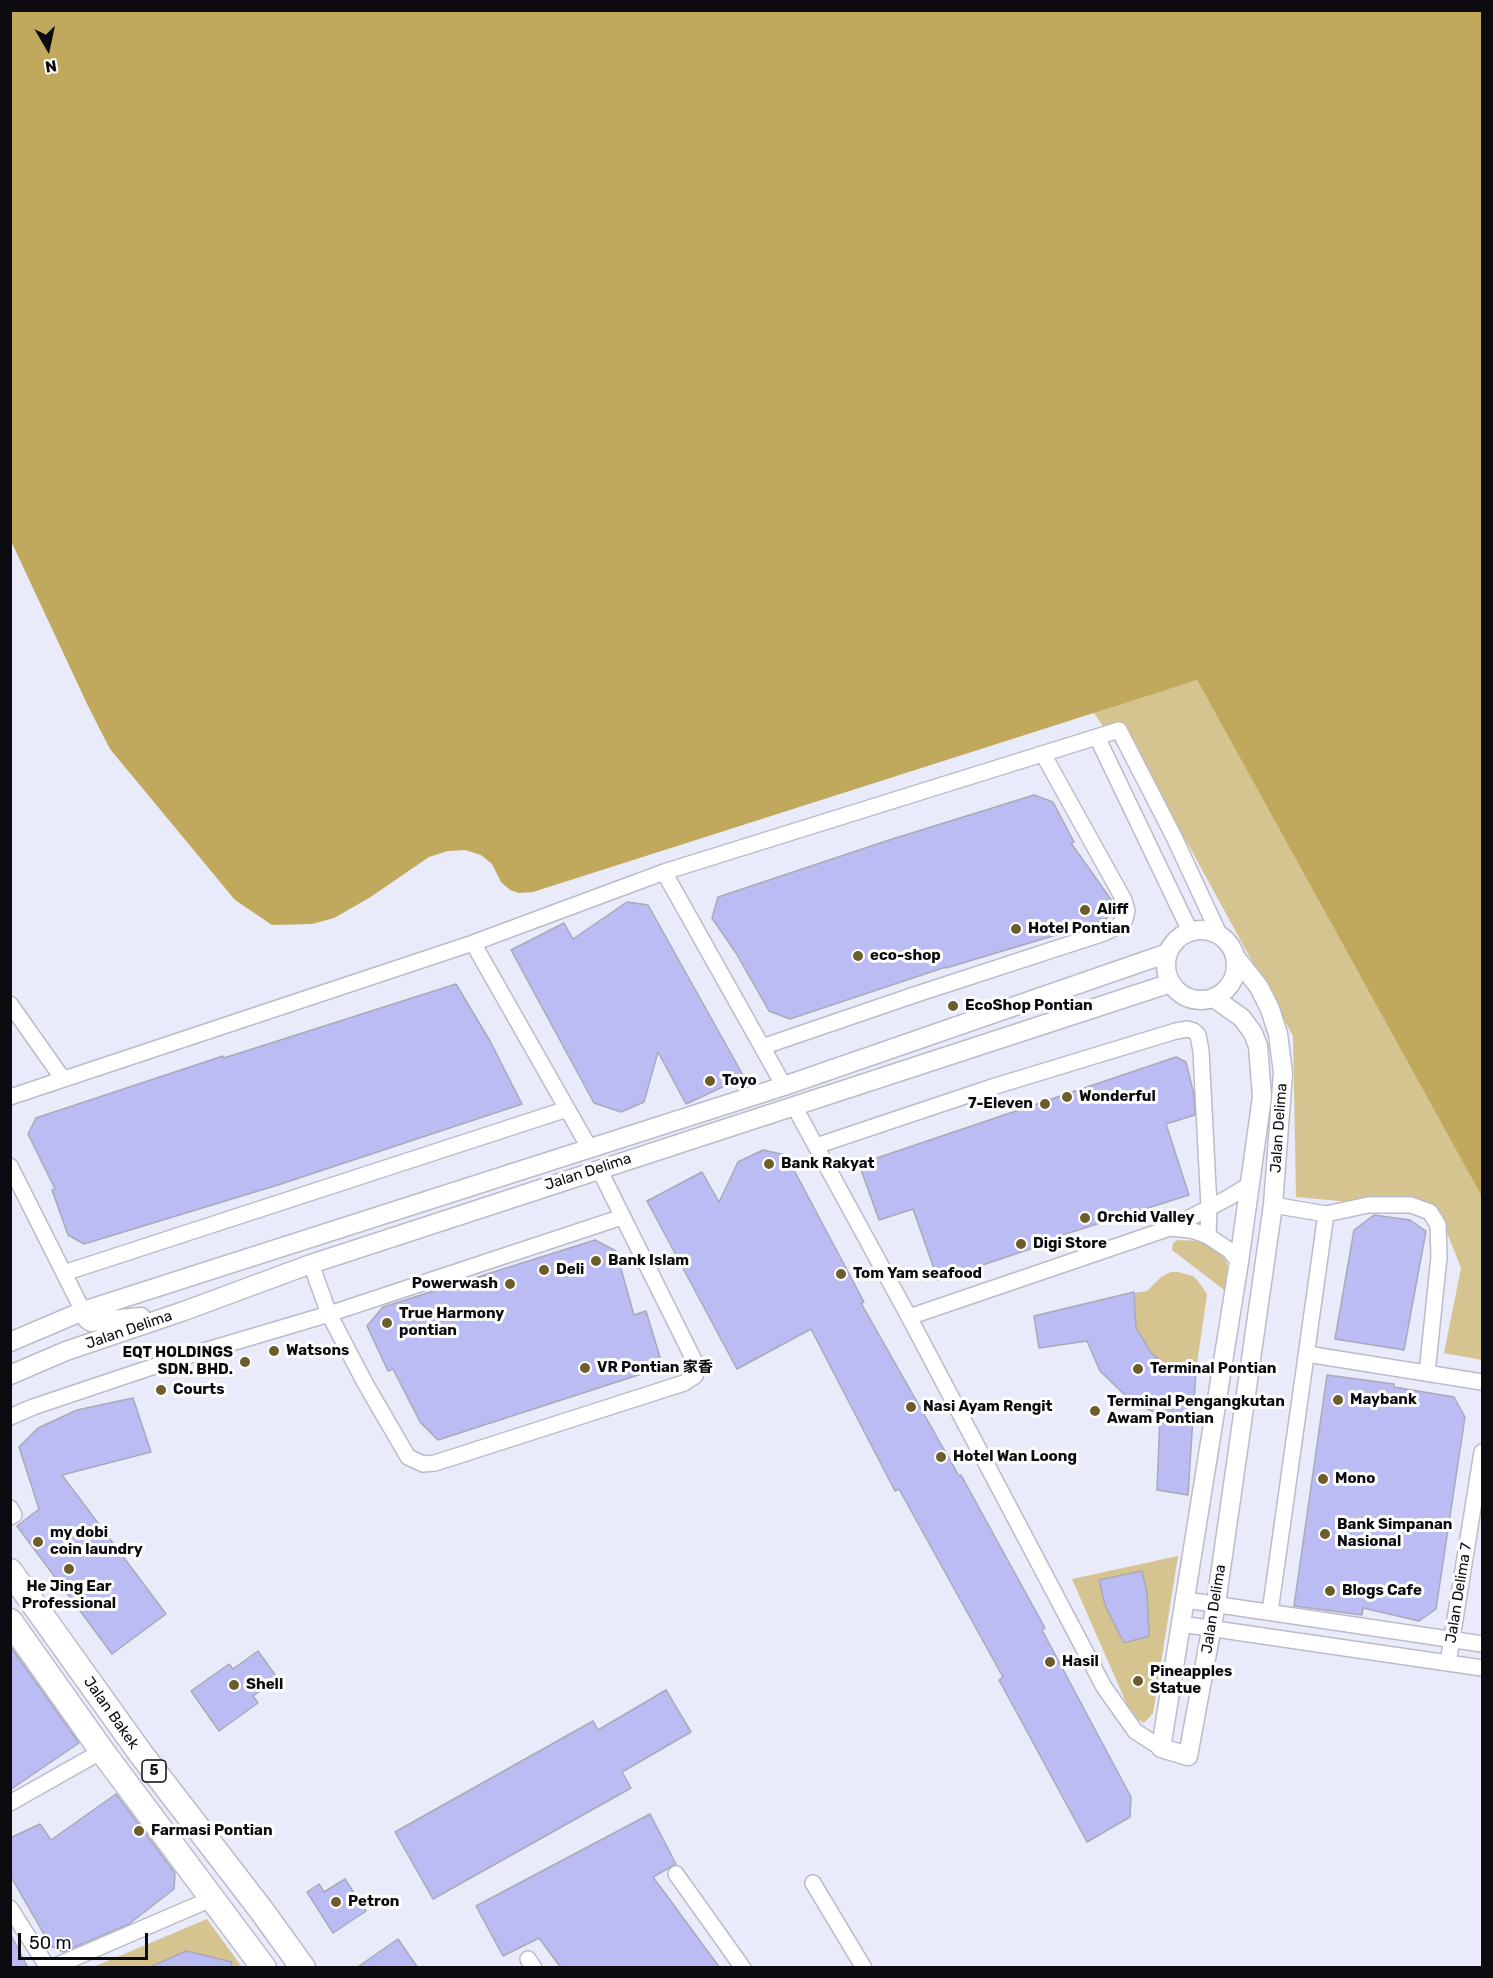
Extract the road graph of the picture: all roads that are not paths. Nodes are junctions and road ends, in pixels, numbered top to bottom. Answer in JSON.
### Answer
{"nodes":[{"id":1,"x":1097,"y":737,"type":"junction"},
{"id":2,"x":1043,"y":754,"type":"junction"},
{"id":3,"x":664,"y":872,"type":"junction"},
{"id":4,"x":1190,"y":931,"type":"junction"},
{"id":5,"x":1219,"y":934,"type":"junction"},
{"id":6,"x":473,"y":943,"type":"junction"},
{"id":7,"x":1168,"y":953,"type":"junction"},
{"id":8,"x":1236,"y":959,"type":"junction"},
{"id":9,"x":1172,"y":984,"type":"junction"},
{"id":10,"x":1214,"y":998,"type":"junction"},
{"id":11,"x":10,"y":1004,"type":"edge"},
{"id":12,"x":762,"y":1047,"type":"junction"},
{"id":13,"x":63,"y":1079,"type":"junction"},
{"id":14,"x":784,"y":1086,"type":"junction"},
{"id":15,"x":10,"y":1097,"type":"edge"},
{"id":16,"x":794,"y":1106,"type":"junction"},
{"id":17,"x":567,"y":1109,"type":"junction"},
{"id":18,"x":816,"y":1146,"type":"junction"},
{"id":19,"x":590,"y":1149,"type":"junction"},
{"id":20,"x":10,"y":1166,"type":"edge"},
{"id":21,"x":599,"y":1169,"type":"junction"},
{"id":22,"x":1251,"y":1184,"type":"junction"},
{"id":23,"x":1273,"y":1205,"type":"junction"},
{"id":24,"x":1209,"y":1207,"type":"junction"},
{"id":25,"x":1326,"y":1214,"type":"junction"},
{"id":26,"x":622,"y":1216,"type":"junction"},
{"id":27,"x":1170,"y":1228,"type":"junction"},
{"id":28,"x":1208,"y":1236,"type":"junction"},
{"id":29,"x":1239,"y":1262,"type":"junction"},
{"id":30,"x":311,"y":1264,"type":"junction"},
{"id":31,"x":64,"y":1273,"type":"junction"},
{"id":32,"x":83,"y":1311,"type":"junction"},
{"id":33,"x":184,"y":1311,"type":"junction"},
{"id":34,"x":329,"y":1314,"type":"junction"},
{"id":35,"x":909,"y":1317,"type":"junction"},
{"id":36,"x":10,"y":1341,"type":"edge"},
{"id":37,"x":1307,"y":1353,"type":"junction"},
{"id":38,"x":1427,"y":1373,"type":"junction"},
{"id":39,"x":10,"y":1375,"type":"edge"},
{"id":40,"x":1482,"y":1382,"type":"edge"},
{"id":41,"x":10,"y":1417,"type":"edge"},
{"id":42,"x":1482,"y":1452,"type":"edge"},
{"id":43,"x":10,"y":1508,"type":"edge"},
{"id":44,"x":10,"y":1517,"type":"edge"},
{"id":45,"x":10,"y":1571,"type":"edge"},
{"id":46,"x":1186,"y":1600,"type":"junction"},
{"id":47,"x":1216,"y":1604,"type":"junction"},
{"id":48,"x":1270,"y":1612,"type":"junction"},
{"id":49,"x":10,"y":1621,"type":"edge"},
{"id":50,"x":1181,"y":1624,"type":"junction"},
{"id":51,"x":1211,"y":1628,"type":"junction"},
{"id":52,"x":1452,"y":1639,"type":"junction"},
{"id":53,"x":1482,"y":1644,"type":"edge"},
{"id":54,"x":1448,"y":1663,"type":"junction"},
{"id":55,"x":1482,"y":1668,"type":"edge"},
{"id":56,"x":1161,"y":1748,"type":"junction"},
{"id":57,"x":102,"y":1751,"type":"junction"},
{"id":58,"x":10,"y":1803,"type":"edge"},
{"id":59,"x":676,"y":1874,"type":"dead end"},
{"id":60,"x":813,"y":1883,"type":"dead end"},
{"id":61,"x":211,"y":1899,"type":"junction"},
{"id":62,"x":10,"y":1908,"type":"edge"},
{"id":63,"x":49,"y":1968,"type":"edge"},
{"id":64,"x":264,"y":1968,"type":"edge"},
{"id":65,"x":303,"y":1968,"type":"edge"},
{"id":66,"x":743,"y":1968,"type":"edge"},
{"id":67,"x":864,"y":1968,"type":"edge"}],
"edges":[{"from":1,"to":2,"type":"street"},
{"from":1,"to":4,"type":"street"},
{"from":1,"to":5,"type":"street"},
{"from":2,"to":3,"type":"street"},
{"from":2,"to":12,"type":"street"},
{"from":3,"to":6,"type":"street"},
{"from":3,"to":12,"type":"street"},
{"from":4,"to":5,"type":"street"},
{"from":4,"to":7,"type":"street"},
{"from":5,"to":8,"type":"street"},
{"from":6,"to":13,"type":"street"},
{"from":6,"to":17,"type":"street"},
{"from":7,"to":9,"type":"street"},
{"from":7,"to":14,"type":"street","name":"Jalan Delima"},
{"from":8,"to":10,"type":"street"},
{"from":8,"to":23,"type":"street","name":"Jalan Delima"},
{"from":9,"to":10,"type":"street"},
{"from":9,"to":16,"type":"street","name":"Jalan Delima"},
{"from":10,"to":22,"type":"street","name":"Jalan Delima"},
{"from":11,"to":13,"type":"street"},
{"from":12,"to":14,"type":"street"},
{"from":13,"to":15,"type":"street"},
{"from":14,"to":19,"type":"street","name":"Jalan Delima"},
{"from":16,"to":18,"type":"street"},
{"from":16,"to":21,"type":"street","name":"Jalan Delima"},
{"from":17,"to":19,"type":"street"},
{"from":17,"to":31,"type":"street"},
{"from":18,"to":24,"type":"street"},
{"from":18,"to":35,"type":"street"},
{"from":19,"to":32,"type":"street","name":"Jalan Delima"},
{"from":20,"to":31,"type":"street"},
{"from":21,"to":26,"type":"street"},
{"from":21,"to":30,"type":"street","name":"Jalan Delima"},
{"from":22,"to":24,"type":"street"},
{"from":22,"to":29,"type":"street","name":"Jalan Delima"},
{"from":23,"to":25,"type":"street"},
{"from":23,"to":47,"type":"street","name":"Jalan Delima"},
{"from":24,"to":27,"type":"street"},
{"from":24,"to":28,"type":"street"},
{"from":25,"to":37,"type":"street"},
{"from":25,"to":38,"type":"street"},
{"from":26,"to":34,"type":"street"},
{"from":26,"to":34,"type":"street"},
{"from":27,"to":28,"type":"street"},
{"from":27,"to":35,"type":"street"},
{"from":28,"to":29,"type":"street"},
{"from":29,"to":46,"type":"street","name":"Jalan Delima"},
{"from":30,"to":33,"type":"street","name":"Jalan Delima"},
{"from":30,"to":34,"type":"street"},
{"from":31,"to":32,"type":"street"},
{"from":32,"to":33,"type":"street"},
{"from":32,"to":36,"type":"street","name":"Jalan Delima"},
{"from":33,"to":39,"type":"street","name":"Jalan Delima"},
{"from":34,"to":41,"type":"street"},
{"from":35,"to":56,"type":"street"},
{"from":37,"to":38,"type":"street"},
{"from":37,"to":48,"type":"street"},
{"from":38,"to":40,"type":"street"},
{"from":42,"to":52,"type":"street","name":"Jalan Delima 7"},
{"from":43,"to":44,"type":"street"},
{"from":45,"to":65,"type":"highway","name":"Jalan Bakek","number":"5"},
{"from":46,"to":47,"type":"street"},
{"from":46,"to":50,"type":"street","name":"Jalan Delima"},
{"from":47,"to":48,"type":"street"},
{"from":47,"to":51,"type":"street","name":"Jalan Delima"},
{"from":48,"to":52,"type":"street"},
{"from":49,"to":57,"type":"highway","name":"Jalan Bakek","number":"5"},
{"from":50,"to":51,"type":"street"},
{"from":50,"to":56,"type":"street","name":"Jalan Delima"},
{"from":51,"to":54,"type":"street"},
{"from":51,"to":56,"type":"street","name":"Jalan Delima"},
{"from":52,"to":53,"type":"street"},
{"from":52,"to":54,"type":"street","name":"Jalan Delima 7"},
{"from":54,"to":55,"type":"street"},
{"from":57,"to":58,"type":"street"},
{"from":57,"to":61,"type":"highway","name":"Jalan Bakek","number":"5"},
{"from":59,"to":66,"type":"street"},
{"from":60,"to":67,"type":"street"},
{"from":61,"to":63,"type":"street"},
{"from":61,"to":64,"type":"highway","name":"Jalan Bakek","number":"5"},
{"from":62,"to":63,"type":"street"}]}
